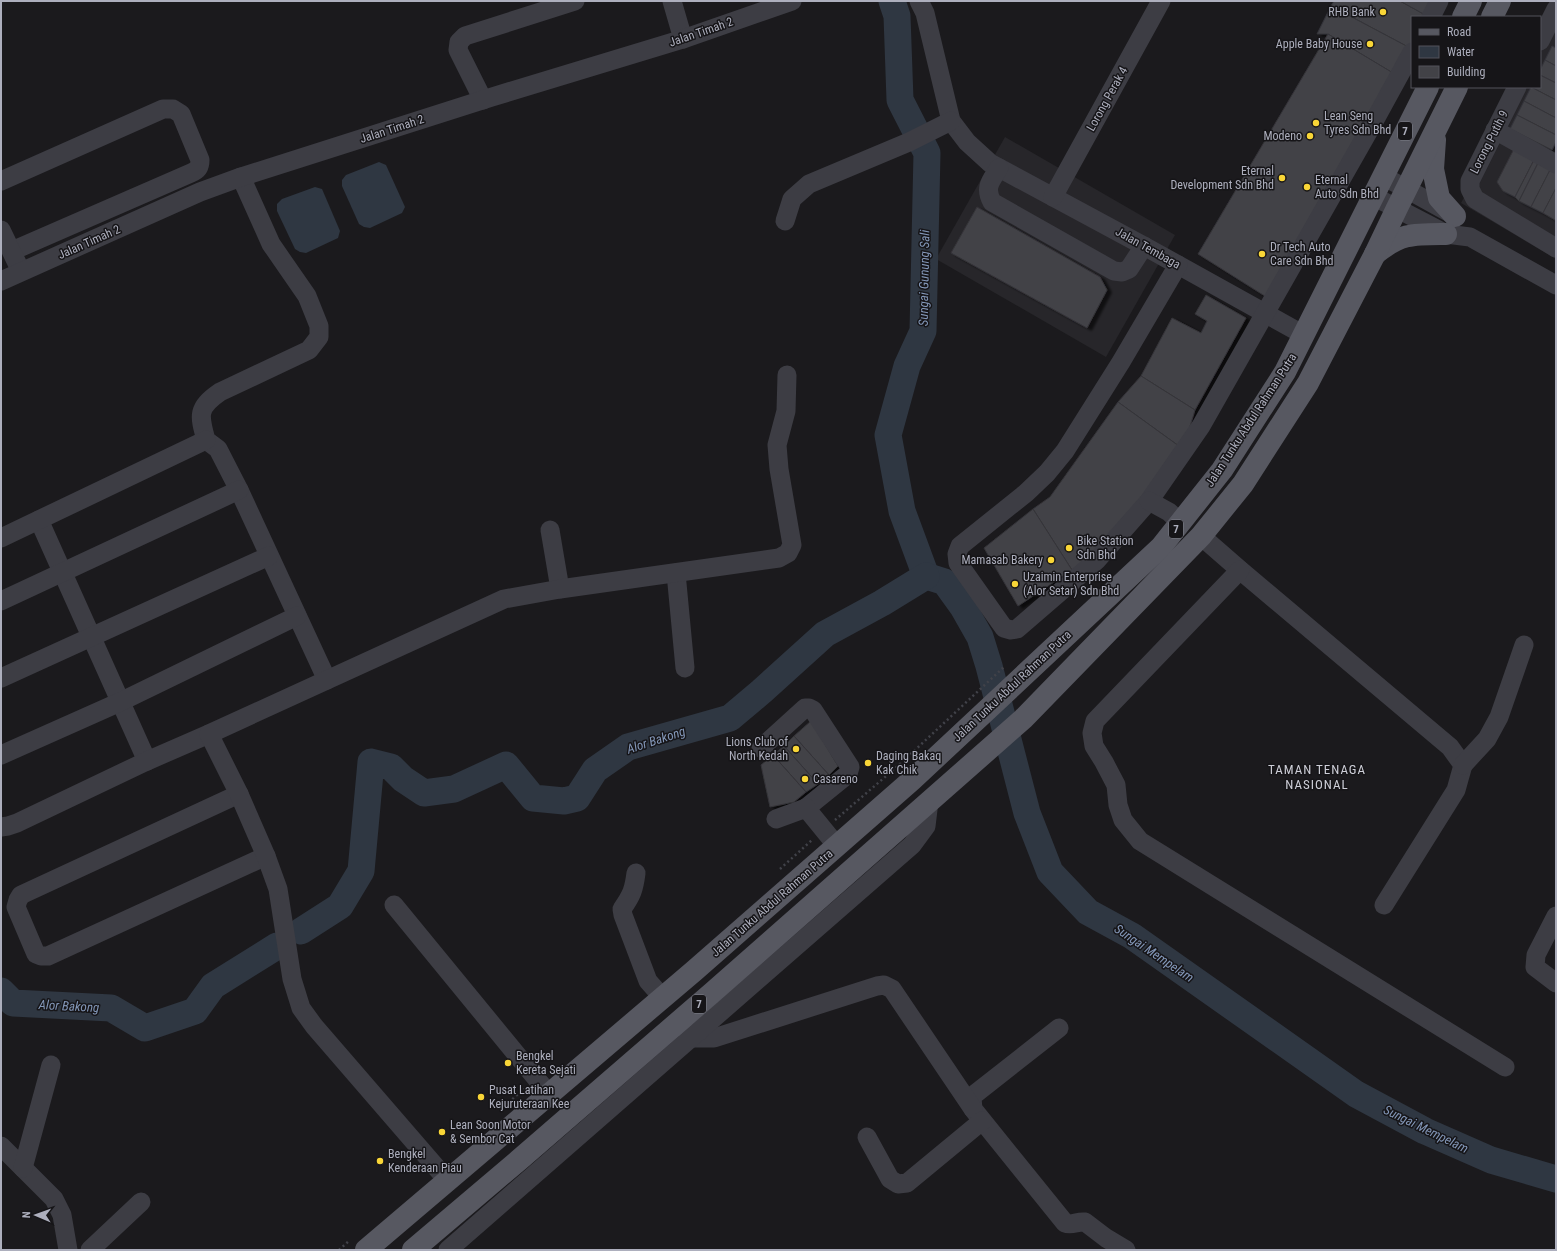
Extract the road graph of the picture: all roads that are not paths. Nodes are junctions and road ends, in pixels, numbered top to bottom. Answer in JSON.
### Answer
{"nodes":[{"id":1,"x":575,"y":1,"type":"edge"},
{"id":2,"x":672,"y":1,"type":"edge"},
{"id":3,"x":792,"y":1,"type":"edge"},
{"id":4,"x":918,"y":1,"type":"edge"},
{"id":5,"x":1161,"y":1,"type":"edge"},
{"id":6,"x":1471,"y":1,"type":"edge"},
{"id":7,"x":1500,"y":1,"type":"edge"},
{"id":8,"x":1556,"y":9,"type":"edge"},
{"id":9,"x":1464,"y":16,"type":"edge"},
{"id":10,"x":1492,"y":16,"type":"edge"},
{"id":11,"x":683,"y":39,"type":"junction"},
{"id":12,"x":1541,"y":39,"type":"edge"},
{"id":13,"x":1411,"y":54,"type":"edge"},
{"id":14,"x":1427,"y":88,"type":"edge"},
{"id":15,"x":1456,"y":88,"type":"edge"},
{"id":16,"x":1516,"y":88,"type":"edge"},
{"id":17,"x":482,"y":100,"type":"junction"},
{"id":18,"x":951,"y":121,"type":"junction"},
{"id":19,"x":1437,"y":127,"type":"junction"},
{"id":20,"x":1495,"y":130,"type":"junction"},
{"id":21,"x":1555,"y":162,"type":"edge"},
{"id":22,"x":994,"y":166,"type":"junction"},
{"id":23,"x":191,"y":173,"type":"junction"},
{"id":24,"x":1383,"y":176,"type":"junction"},
{"id":25,"x":241,"y":177,"type":"junction"},
{"id":26,"x":1,"y":181,"type":"edge"},
{"id":27,"x":1406,"y":188,"type":"junction"},
{"id":28,"x":200,"y":192,"type":"junction"},
{"id":29,"x":1373,"y":196,"type":"junction"},
{"id":30,"x":1053,"y":197,"type":"junction"},
{"id":31,"x":1396,"y":208,"type":"junction"},
{"id":32,"x":785,"y":221,"type":"dead end"},
{"id":33,"x":1450,"y":225,"type":"junction"},
{"id":34,"x":1,"y":230,"type":"edge"},
{"id":35,"x":1144,"y":246,"type":"junction"},
{"id":36,"x":1556,"y":248,"type":"edge"},
{"id":37,"x":12,"y":251,"type":"junction"},
{"id":38,"x":1375,"y":254,"type":"junction"},
{"id":39,"x":1178,"y":265,"type":"junction"},
{"id":40,"x":22,"y":272,"type":"junction"},
{"id":41,"x":1,"y":281,"type":"edge"},
{"id":42,"x":1556,"y":285,"type":"edge"},
{"id":43,"x":1264,"y":313,"type":"junction"},
{"id":44,"x":1304,"y":336,"type":"junction"},
{"id":45,"x":787,"y":376,"type":"dead end"},
{"id":46,"x":206,"y":440,"type":"junction"},
{"id":47,"x":239,"y":490,"type":"junction"},
{"id":48,"x":1149,"y":501,"type":"junction"},
{"id":49,"x":40,"y":520,"type":"junction"},
{"id":50,"x":1181,"y":523,"type":"junction"},
{"id":51,"x":550,"y":530,"type":"dead end"},
{"id":52,"x":1202,"y":536,"type":"junction"},
{"id":53,"x":1,"y":538,"type":"edge"},
{"id":54,"x":269,"y":556,"type":"junction"},
{"id":55,"x":1240,"y":570,"type":"junction"},
{"id":56,"x":64,"y":573,"type":"junction"},
{"id":57,"x":676,"y":573,"type":"junction"},
{"id":58,"x":560,"y":589,"type":"junction"},
{"id":59,"x":1,"y":601,"type":"edge"},
{"id":60,"x":297,"y":616,"type":"junction"},
{"id":61,"x":90,"y":637,"type":"junction"},
{"id":62,"x":1524,"y":645,"type":"dead end"},
{"id":63,"x":685,"y":668,"type":"dead end"},
{"id":64,"x":1,"y":678,"type":"edge"},
{"id":65,"x":326,"y":680,"type":"junction"},
{"id":66,"x":120,"y":702,"type":"junction"},
{"id":67,"x":209,"y":734,"type":"junction"},
{"id":68,"x":761,"y":748,"type":"dead end"},
{"id":69,"x":1,"y":755,"type":"edge"},
{"id":70,"x":147,"y":761,"type":"junction"},
{"id":71,"x":1463,"y":765,"type":"junction"},
{"id":72,"x":239,"y":794,"type":"junction"},
{"id":73,"x":806,"y":808,"type":"junction"},
{"id":74,"x":776,"y":819,"type":"dead end"},
{"id":75,"x":1,"y":827,"type":"edge"},
{"id":76,"x":837,"y":846,"type":"junction"},
{"id":77,"x":266,"y":856,"type":"junction"},
{"id":78,"x":636,"y":872,"type":"dead end"},
{"id":79,"x":394,"y":905,"type":"dead end"},
{"id":80,"x":1384,"y":905,"type":"dead end"},
{"id":81,"x":1556,"y":916,"type":"edge"},
{"id":82,"x":1556,"y":983,"type":"edge"},
{"id":83,"x":663,"y":998,"type":"junction"},
{"id":84,"x":1059,"y":1028,"type":"dead end"},
{"id":85,"x":685,"y":1029,"type":"junction"},
{"id":86,"x":51,"y":1066,"type":"dead end"},
{"id":87,"x":1505,"y":1067,"type":"dead end"},
{"id":88,"x":549,"y":1094,"type":"junction"},
{"id":89,"x":977,"y":1115,"type":"junction"},
{"id":90,"x":867,"y":1137,"type":"dead end"},
{"id":91,"x":1,"y":1146,"type":"edge"},
{"id":92,"x":23,"y":1168,"type":"junction"},
{"id":93,"x":448,"y":1180,"type":"junction"},
{"id":94,"x":141,"y":1202,"type":"dead end"},
{"id":95,"x":68,"y":1250,"type":"edge"},
{"id":96,"x":90,"y":1250,"type":"edge"},
{"id":97,"x":366,"y":1250,"type":"edge"},
{"id":98,"x":413,"y":1250,"type":"edge"},
{"id":99,"x":448,"y":1250,"type":"edge"},
{"id":100,"x":1126,"y":1250,"type":"edge"}],
"edges":[{"from":1,"to":17,"type":"street"},
{"from":2,"to":11,"type":"street"},
{"from":3,"to":11,"type":"street","name":"Jalan Timah 2"},
{"from":4,"to":18,"type":"street"},
{"from":5,"to":30,"type":"street","name":"Lorong Perak 4"},
{"from":6,"to":9,"type":"main road"},
{"from":7,"to":10,"type":"main road"},
{"from":8,"to":12,"type":"street"},
{"from":11,"to":17,"type":"street","name":"Jalan Timah 2"},
{"from":13,"to":43,"type":"street"},
{"from":14,"to":24,"type":"main road","name":"Jalan Tunku Abdul Rahman Putra","number":"7"},
{"from":15,"to":19,"type":"main road","number":"7"},
{"from":16,"to":20,"type":"street","name":"Lorong Putih 9"},
{"from":17,"to":25,"type":"street","name":"Jalan Timah 2"},
{"from":18,"to":22,"type":"street","name":"Jalan Tembaga"},
{"from":18,"to":32,"type":"street"},
{"from":19,"to":27,"type":"main road","number":"7"},
{"from":19,"to":33,"type":"main road"},
{"from":20,"to":21,"type":"street"},
{"from":20,"to":36,"type":"street","name":"Lorong Putih 9"},
{"from":22,"to":30,"type":"street","name":"Jalan Tembaga"},
{"from":22,"to":35,"type":"street"},
{"from":23,"to":26,"type":"street"},
{"from":23,"to":28,"type":"street"},
{"from":23,"to":37,"type":"street"},
{"from":24,"to":27,"type":"street"},
{"from":24,"to":29,"type":"main road","name":"Jalan Tunku Abdul Rahman Putra","number":"7"},
{"from":24,"to":31,"type":"main road"},
{"from":25,"to":28,"type":"street","name":"Jalan Timah 2"},
{"from":25,"to":46,"type":"street"},
{"from":27,"to":31,"type":"main road","number":"7"},
{"from":27,"to":33,"type":"street"},
{"from":28,"to":40,"type":"street","name":"Jalan Timah 2"},
{"from":29,"to":31,"type":"street"},
{"from":29,"to":44,"type":"main road","name":"Jalan Tunku Abdul Rahman Putra","number":"7"},
{"from":30,"to":35,"type":"street","name":"Jalan Tembaga"},
{"from":31,"to":33,"type":"street"},
{"from":31,"to":38,"type":"main road","number":"7"},
{"from":33,"to":38,"type":"main road"},
{"from":33,"to":42,"type":"street"},
{"from":34,"to":37,"type":"street"},
{"from":35,"to":39,"type":"street","name":"Jalan Tembaga"},
{"from":37,"to":40,"type":"street"},
{"from":38,"to":52,"type":"main road","number":"7"},
{"from":39,"to":43,"type":"street","name":"Jalan Tembaga"},
{"from":39,"to":48,"type":"street"},
{"from":40,"to":41,"type":"street","name":"Jalan Timah 2"},
{"from":43,"to":44,"type":"street","name":"Jalan Tembaga"},
{"from":43,"to":48,"type":"street"},
{"from":44,"to":50,"type":"main road","name":"Jalan Tunku Abdul Rahman Putra","number":"7"},
{"from":45,"to":57,"type":"street"},
{"from":46,"to":47,"type":"street"},
{"from":46,"to":49,"type":"street"},
{"from":47,"to":54,"type":"street"},
{"from":47,"to":56,"type":"street"},
{"from":48,"to":50,"type":"street"},
{"from":49,"to":53,"type":"street"},
{"from":49,"to":56,"type":"street"},
{"from":50,"to":76,"type":"main road","name":"Jalan Tunku Abdul Rahman Putra","number":"7"},
{"from":51,"to":58,"type":"street"},
{"from":52,"to":55,"type":"street"},
{"from":52,"to":85,"type":"main road","number":"7"},
{"from":54,"to":60,"type":"street"},
{"from":54,"to":61,"type":"street"},
{"from":55,"to":71,"type":"street"},
{"from":55,"to":87,"type":"street"},
{"from":56,"to":59,"type":"street"},
{"from":56,"to":61,"type":"street"},
{"from":57,"to":58,"type":"street"},
{"from":57,"to":63,"type":"street"},
{"from":58,"to":65,"type":"street"},
{"from":60,"to":65,"type":"street"},
{"from":60,"to":66,"type":"street"},
{"from":61,"to":64,"type":"street"},
{"from":61,"to":66,"type":"street"},
{"from":62,"to":71,"type":"street"},
{"from":65,"to":67,"type":"street"},
{"from":66,"to":69,"type":"street"},
{"from":66,"to":70,"type":"street"},
{"from":67,"to":70,"type":"street"},
{"from":67,"to":72,"type":"street"},
{"from":68,"to":73,"type":"street"},
{"from":70,"to":75,"type":"street"},
{"from":71,"to":80,"type":"street"},
{"from":72,"to":77,"type":"street"},
{"from":72,"to":77,"type":"street"},
{"from":73,"to":74,"type":"street"},
{"from":73,"to":76,"type":"street"},
{"from":76,"to":83,"type":"main road","name":"Jalan Tunku Abdul Rahman Putra","number":"7"},
{"from":77,"to":93,"type":"street"},
{"from":78,"to":83,"type":"street"},
{"from":79,"to":88,"type":"street"},
{"from":81,"to":82,"type":"street"},
{"from":83,"to":88,"type":"main road","name":"Jalan Tunku Abdul Rahman Putra","number":"7"},
{"from":84,"to":89,"type":"street"},
{"from":85,"to":89,"type":"street"},
{"from":85,"to":98,"type":"main road","number":"7"},
{"from":85,"to":99,"type":"street"},
{"from":86,"to":92,"type":"street"},
{"from":88,"to":93,"type":"main road","name":"Jalan Tunku Abdul Rahman Putra","number":"7"},
{"from":89,"to":90,"type":"street"},
{"from":89,"to":100,"type":"street"},
{"from":91,"to":92,"type":"street"},
{"from":92,"to":95,"type":"street"},
{"from":93,"to":97,"type":"main road","name":"Jalan Tunku Abdul Rahman Putra","number":"7"},
{"from":94,"to":96,"type":"street"}]}
